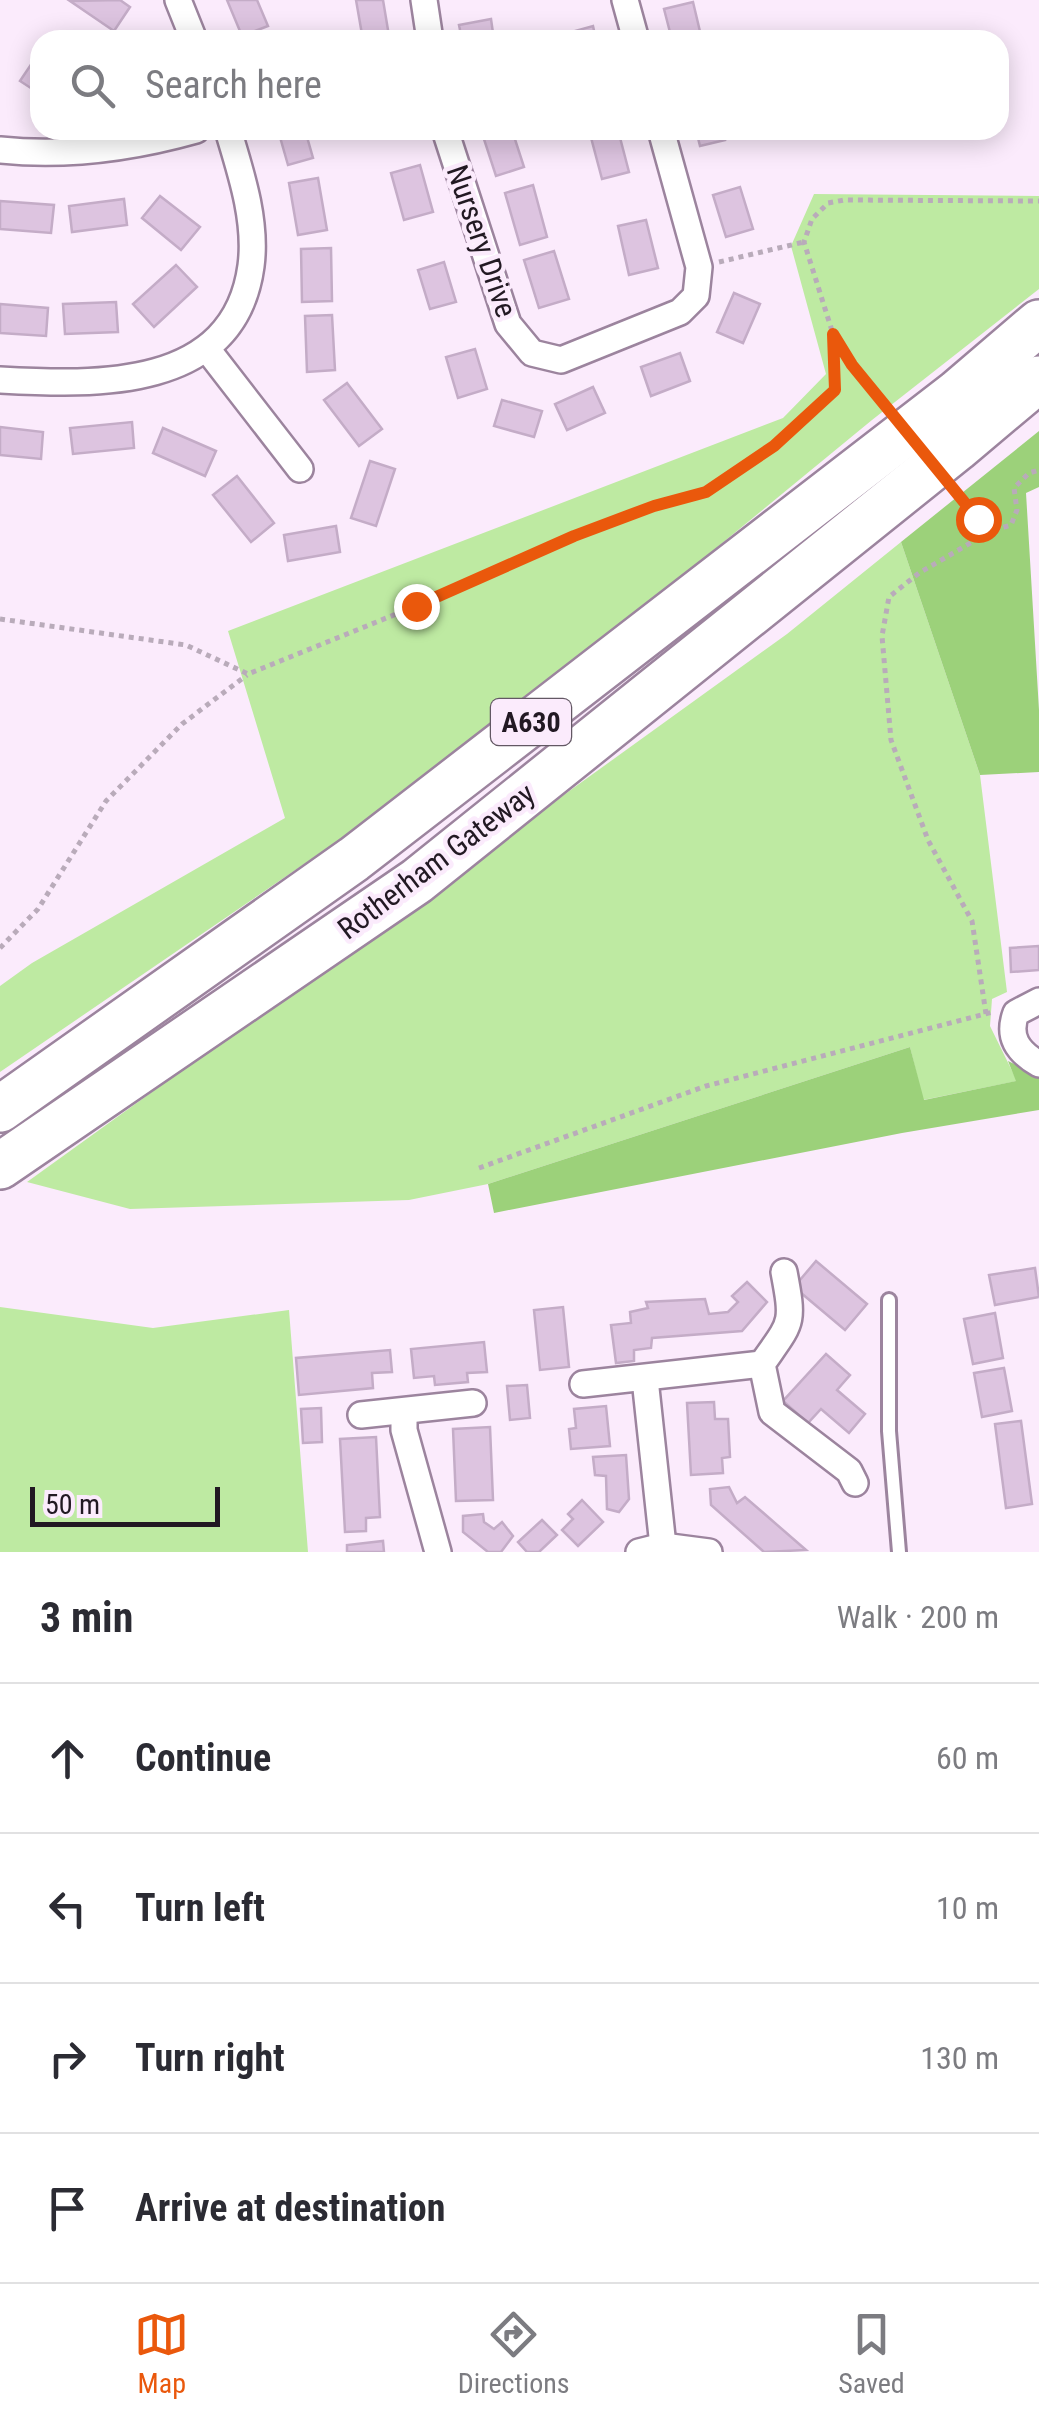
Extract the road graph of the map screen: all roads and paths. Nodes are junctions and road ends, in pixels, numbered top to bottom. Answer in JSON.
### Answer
{"nodes":[{"id":1,"x":178,"y":0,"type":"edge"},
{"id":2,"x":424,"y":0,"type":"edge"},
{"id":3,"x":625,"y":0,"type":"edge"},
{"id":4,"x":190,"y":30,"type":"edge"},
{"id":5,"x":428,"y":30,"type":"edge"},
{"id":6,"x":633,"y":30,"type":"edge"},
{"id":7,"x":150,"y":140,"type":"edge"},
{"id":8,"x":230,"y":140,"type":"edge"},
{"id":9,"x":448,"y":140,"type":"edge"},
{"id":10,"x":664,"y":140,"type":"edge"},
{"id":11,"x":0,"y":150,"type":"edge"},
{"id":12,"x":1039,"y":201,"type":"edge"},
{"id":13,"x":804,"y":242,"type":"junction"},
{"id":14,"x":700,"y":267,"type":"junction"},
{"id":15,"x":1039,"y":323,"type":"edge"},
{"id":16,"x":833,"y":334,"type":"junction"},
{"id":17,"x":207,"y":349,"type":"junction"},
{"id":18,"x":1039,"y":379,"type":"edge"},
{"id":19,"x":0,"y":380,"type":"edge"},
{"id":20,"x":300,"y":469,"type":"dead end"},
{"id":21,"x":1039,"y":470,"type":"edge"},
{"id":22,"x":992,"y":531,"type":"junction"},
{"id":23,"x":0,"y":619,"type":"edge"},
{"id":24,"x":248,"y":674,"type":"junction"},
{"id":25,"x":0,"y":948,"type":"edge"},
{"id":26,"x":1033,"y":1003,"type":"edge"},
{"id":27,"x":986,"y":1014,"type":"junction"},
{"id":28,"x":1039,"y":1064,"type":"edge"},
{"id":29,"x":4,"y":1106,"type":"edge"},
{"id":30,"x":0,"y":1166,"type":"edge"},
{"id":31,"x":480,"y":1168,"type":"dead end"},
{"id":32,"x":784,"y":1272,"type":"dead end"},
{"id":33,"x":889,"y":1300,"type":"dead end"},
{"id":34,"x":762,"y":1364,"type":"junction"},
{"id":35,"x":644,"y":1379,"type":"junction"},
{"id":36,"x":583,"y":1384,"type":"dead end"},
{"id":37,"x":472,"y":1404,"type":"dead end"},
{"id":38,"x":404,"y":1412,"type":"junction"},
{"id":39,"x":361,"y":1415,"type":"dead end"},
{"id":40,"x":855,"y":1483,"type":"dead end"},
{"id":41,"x":651,"y":1549,"type":"edge"},
{"id":42,"x":438,"y":1552,"type":"edge"},
{"id":43,"x":708,"y":1552,"type":"edge"},
{"id":44,"x":899,"y":1552,"type":"edge"}],
"edges":[{"from":1,"to":4,"type":"street"},
{"from":2,"to":5,"type":"street"},
{"from":3,"to":6,"type":"street"},
{"from":7,"to":11,"type":"street"},
{"from":8,"to":17,"type":"street"},
{"from":9,"to":14,"type":"street","name":"Nursery Drive"},
{"from":10,"to":14,"type":"street"},
{"from":12,"to":13,"type":"path"},
{"from":13,"to":14,"type":"path"},
{"from":13,"to":16,"type":"path"},
{"from":15,"to":29,"type":"highway","name":"Rotherham Gateway","number":"A630"},
{"from":16,"to":22,"type":"path","bridge":true},
{"from":16,"to":24,"type":"path"},
{"from":17,"to":19,"type":"street"},
{"from":17,"to":20,"type":"street"},
{"from":18,"to":30,"type":"highway","name":"Rotherham Gateway","number":"A630"},
{"from":21,"to":22,"type":"path"},
{"from":22,"to":27,"type":"path"},
{"from":23,"to":24,"type":"path"},
{"from":24,"to":25,"type":"path"},
{"from":26,"to":27,"type":"path"},
{"from":26,"to":28,"type":"street"},
{"from":27,"to":31,"type":"path"},
{"from":32,"to":34,"type":"street"},
{"from":33,"to":44,"type":"lane"},
{"from":34,"to":35,"type":"street"},
{"from":34,"to":40,"type":"street"},
{"from":35,"to":36,"type":"street"},
{"from":35,"to":41,"type":"street"},
{"from":37,"to":38,"type":"street"},
{"from":38,"to":39,"type":"street"},
{"from":38,"to":42,"type":"street"},
{"from":41,"to":43,"type":"street"}]}
